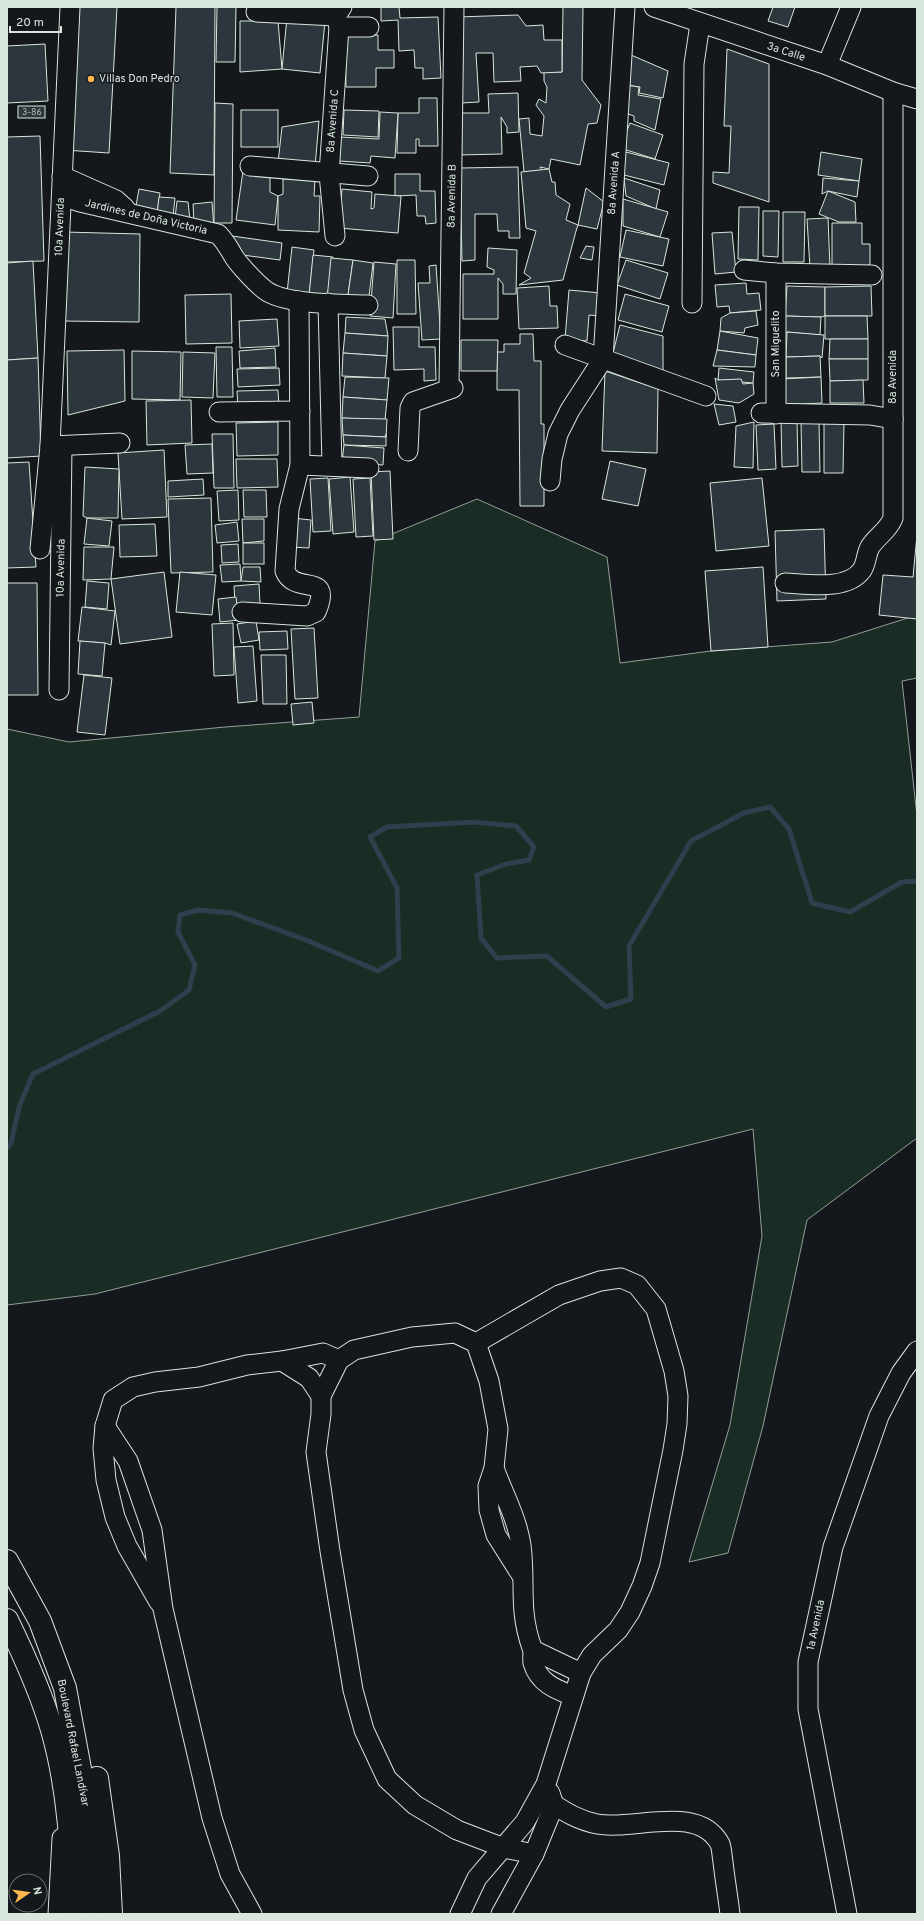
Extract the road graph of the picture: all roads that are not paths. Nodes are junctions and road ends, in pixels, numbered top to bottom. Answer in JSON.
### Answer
{"nodes":[{"id":1,"x":70,"y":7,"type":"edge"},
{"id":2,"x":454,"y":7,"type":"edge"},
{"id":3,"x":625,"y":7,"type":"edge"},
{"id":4,"x":654,"y":7,"type":"edge"},
{"id":5,"x":851,"y":7,"type":"edge"},
{"id":6,"x":256,"y":12,"type":"dead end"},
{"id":7,"x":339,"y":17,"type":"edge"},
{"id":8,"x":700,"y":24,"type":"junction"},
{"id":9,"x":369,"y":27,"type":"dead end"},
{"id":10,"x":827,"y":65,"type":"junction"},
{"id":11,"x":893,"y":92,"type":"junction"},
{"id":12,"x":917,"y":99,"type":"edge"},
{"id":13,"x":250,"y":166,"type":"dead end"},
{"id":14,"x":329,"y":174,"type":"junction"},
{"id":15,"x":62,"y":176,"type":"junction"},
{"id":16,"x":368,"y":176,"type":"dead end"},
{"id":17,"x":62,"y":196,"type":"junction"},
{"id":18,"x":129,"y":213,"type":"junction"},
{"id":19,"x":334,"y":236,"type":"dead end"},
{"id":20,"x":744,"y":270,"type":"dead end"},
{"id":21,"x":776,"y":274,"type":"junction"},
{"id":22,"x":872,"y":275,"type":"dead end"},
{"id":23,"x":299,"y":301,"type":"junction"},
{"id":24,"x":328,"y":303,"type":"junction"},
{"id":25,"x":692,"y":303,"type":"dead end"},
{"id":26,"x":368,"y":305,"type":"dead end"},
{"id":27,"x":566,"y":345,"type":"dead end"},
{"id":28,"x":603,"y":359,"type":"junction"},
{"id":29,"x":706,"y":396,"type":"dead end"},
{"id":30,"x":300,"y":411,"type":"junction"},
{"id":31,"x":219,"y":412,"type":"dead end"},
{"id":32,"x":893,"y":419,"type":"junction"},
{"id":33,"x":120,"y":443,"type":"dead end"},
{"id":34,"x":56,"y":446,"type":"junction"},
{"id":35,"x":408,"y":451,"type":"dead end"},
{"id":36,"x":300,"y":466,"type":"junction"},
{"id":37,"x":332,"y":466,"type":"junction"},
{"id":38,"x":369,"y":468,"type":"dead end"},
{"id":39,"x":550,"y":482,"type":"dead end"},
{"id":40,"x":40,"y":550,"type":"dead end"},
{"id":41,"x":785,"y":583,"type":"dead end"},
{"id":42,"x":242,"y":612,"type":"dead end"},
{"id":43,"x":59,"y":690,"type":"dead end"},
{"id":44,"x":476,"y":1343,"type":"junction"},
{"id":45,"x":917,"y":1351,"type":"edge"},
{"id":46,"x":340,"y":1360,"type":"junction"},
{"id":47,"x":282,"y":1361,"type":"junction"},
{"id":48,"x":321,"y":1396,"type":"junction"},
{"id":49,"x":105,"y":1426,"type":"junction"},
{"id":50,"x":7,"y":1561,"type":"edge"},
{"id":51,"x":163,"y":1609,"type":"junction"},
{"id":52,"x":7,"y":1620,"type":"edge"},
{"id":53,"x":533,"y":1650,"type":"junction"},
{"id":54,"x":581,"y":1673,"type":"junction"},
{"id":55,"x":65,"y":1688,"type":"junction"},
{"id":56,"x":573,"y":1696,"type":"junction"},
{"id":57,"x":65,"y":1794,"type":"junction"},
{"id":58,"x":547,"y":1795,"type":"junction"},
{"id":59,"x":504,"y":1848,"type":"junction"},
{"id":60,"x":534,"y":1854,"type":"junction"},
{"id":61,"x":58,"y":1914,"type":"edge"},
{"id":62,"x":74,"y":1914,"type":"edge"},
{"id":63,"x":93,"y":1914,"type":"edge"},
{"id":64,"x":111,"y":1914,"type":"edge"},
{"id":65,"x":252,"y":1914,"type":"edge"},
{"id":66,"x":460,"y":1914,"type":"edge"},
{"id":67,"x":501,"y":1914,"type":"edge"},
{"id":68,"x":730,"y":1914,"type":"edge"},
{"id":69,"x":847,"y":1914,"type":"edge"}],
"edges":[{"from":1,"to":15,"type":"street","name":"10a Avenida"},
{"from":2,"to":35,"type":"street","name":"8a Avenida B"},
{"from":3,"to":28,"type":"street","name":"8a Avenida A"},
{"from":4,"to":8,"type":"street","name":"3a Calle"},
{"from":5,"to":10,"type":"street"},
{"from":6,"to":7,"type":"street"},
{"from":7,"to":9,"type":"street"},
{"from":7,"to":14,"type":"street","name":"8a Avenida C"},
{"from":8,"to":10,"type":"street","name":"3a Calle"},
{"from":8,"to":25,"type":"street"},
{"from":10,"to":11,"type":"street","name":"3a Calle"},
{"from":11,"to":12,"type":"street","name":"3a Calle"},
{"from":11,"to":32,"type":"street","name":"8a Avenida"},
{"from":13,"to":14,"type":"street"},
{"from":14,"to":16,"type":"street"},
{"from":14,"to":19,"type":"street","name":"8a Avenida C"},
{"from":15,"to":17,"type":"street","name":"10a Avenida"},
{"from":15,"to":18,"type":"street"},
{"from":17,"to":18,"type":"street","name":"Jardines de Doña Victoria"},
{"from":17,"to":34,"type":"street","name":"10a Avenida"},
{"from":18,"to":23,"type":"street","name":"Jardines de Doña Victoria"},
{"from":20,"to":21,"type":"street"},
{"from":21,"to":22,"type":"street"},
{"from":21,"to":32,"type":"street","name":"San Miguelito"},
{"from":23,"to":24,"type":"street","name":"Jardines de Doña Victoria"},
{"from":23,"to":30,"type":"street"},
{"from":24,"to":26,"type":"street","name":"Jardines de Doña Victoria"},
{"from":24,"to":37,"type":"street"},
{"from":27,"to":28,"type":"street"},
{"from":28,"to":29,"type":"street"},
{"from":28,"to":39,"type":"street"},
{"from":30,"to":31,"type":"street"},
{"from":30,"to":36,"type":"street"},
{"from":32,"to":41,"type":"street","name":"8a Avenida"},
{"from":33,"to":34,"type":"street"},
{"from":34,"to":40,"type":"street"},
{"from":34,"to":43,"type":"street","name":"10a Avenida"},
{"from":36,"to":37,"type":"street"},
{"from":36,"to":42,"type":"street"},
{"from":37,"to":38,"type":"street"},
{"from":44,"to":46,"type":"street"},
{"from":44,"to":53,"type":"street"},
{"from":44,"to":54,"type":"street"},
{"from":45,"to":69,"type":"street","name":"1a Avenida"},
{"from":46,"to":47,"type":"street"},
{"from":46,"to":48,"type":"street"},
{"from":47,"to":48,"type":"street"},
{"from":47,"to":49,"type":"street"},
{"from":48,"to":59,"type":"street"},
{"from":49,"to":51,"type":"street"},
{"from":49,"to":51,"type":"street"},
{"from":50,"to":55,"type":"main road","name":"Boulevard Rafael Landívar"},
{"from":51,"to":65,"type":"street"},
{"from":52,"to":57,"type":"main road","name":"Boulevard Rafael Landívar"},
{"from":53,"to":54,"type":"street"},
{"from":53,"to":56,"type":"street"},
{"from":54,"to":56,"type":"street"},
{"from":55,"to":63,"type":"main road","name":"Boulevard Rafael Landívar"},
{"from":55,"to":64,"type":"main road"},
{"from":56,"to":58,"type":"street"},
{"from":57,"to":61,"type":"street","name":"Boulevard Rafael Landívar"},
{"from":57,"to":62,"type":"main road","name":"Boulevard Rafael Landívar"},
{"from":58,"to":59,"type":"street"},
{"from":58,"to":60,"type":"street"},
{"from":58,"to":68,"type":"street"},
{"from":59,"to":60,"type":"street"},
{"from":59,"to":66,"type":"street"},
{"from":60,"to":67,"type":"street"}]}
